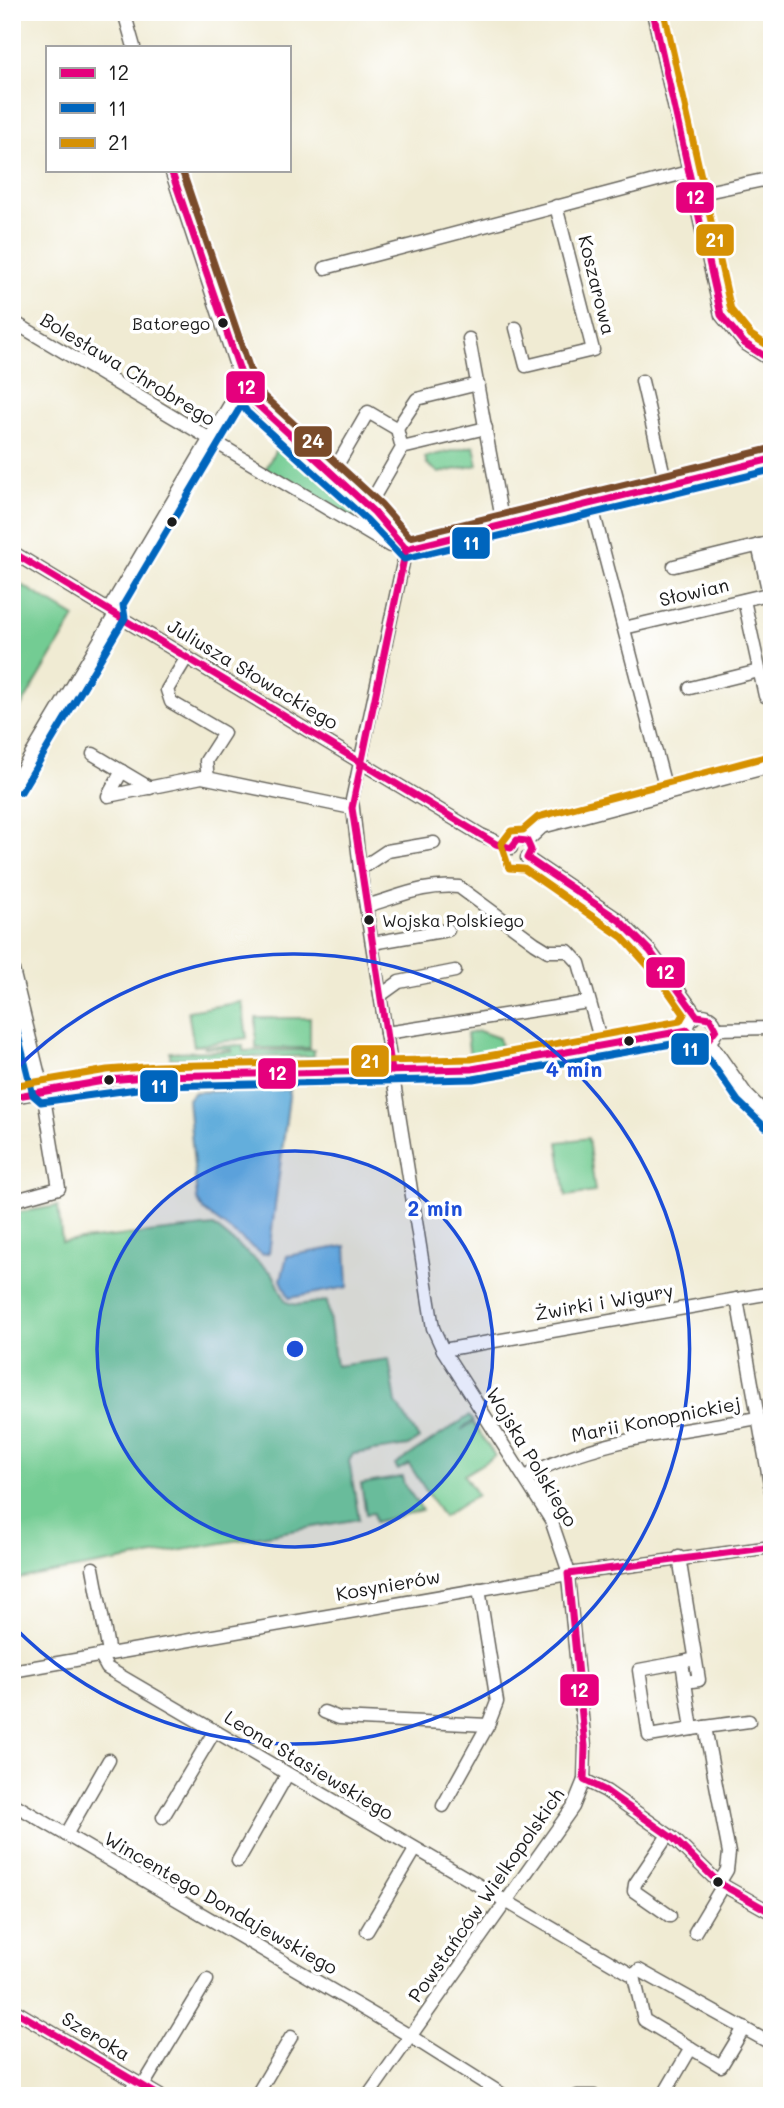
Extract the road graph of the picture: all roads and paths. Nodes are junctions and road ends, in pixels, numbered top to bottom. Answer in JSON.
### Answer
{"nodes":[{"id":1,"x":124,"y":12,"type":"edge"},
{"id":2,"x":653,"y":12,"type":"edge"},
{"id":3,"x":134,"y":46,"type":"edge"},
{"id":4,"x":172,"y":172,"type":"edge"},
{"id":5,"x":688,"y":172,"type":"junction"},
{"id":6,"x":772,"y":178,"type":"edge"},
{"id":7,"x":692,"y":195,"type":"junction"},
{"id":8,"x":556,"y":206,"type":"junction"},
{"id":9,"x":325,"y":268,"type":"dead end"},
{"id":10,"x":12,"y":321,"type":"edge"},
{"id":11,"x":516,"y":328,"type":"dead end"},
{"id":12,"x":469,"y":339,"type":"dead end"},
{"id":13,"x":772,"y":361,"type":"edge"},
{"id":14,"x":642,"y":381,"type":"dead end"},
{"id":15,"x":242,"y":384,"type":"junction"},
{"id":16,"x":478,"y":384,"type":"junction"},
{"id":17,"x":486,"y":428,"type":"junction"},
{"id":18,"x":397,"y":429,"type":"junction"},
{"id":19,"x":208,"y":440,"type":"junction"},
{"id":20,"x":402,"y":448,"type":"junction"},
{"id":21,"x":772,"y":459,"type":"edge"},
{"id":22,"x":332,"y":474,"type":"junction"},
{"id":23,"x":666,"y":484,"type":"junction"},
{"id":24,"x":591,"y":503,"type":"junction"},
{"id":25,"x":368,"y":507,"type":"junction"},
{"id":26,"x":503,"y":525,"type":"junction"},
{"id":27,"x":772,"y":542,"type":"edge"},
{"id":28,"x":758,"y":545,"type":"junction"},
{"id":29,"x":406,"y":549,"type":"junction"},
{"id":30,"x":12,"y":552,"type":"edge"},
{"id":31,"x":674,"y":566,"type":"dead end"},
{"id":32,"x":771,"y":593,"type":"edge"},
{"id":33,"x":744,"y":600,"type":"junction"},
{"id":34,"x":112,"y":611,"type":"junction"},
{"id":35,"x":624,"y":628,"type":"junction"},
{"id":36,"x":187,"y":657,"type":"junction"},
{"id":37,"x":760,"y":671,"type":"junction"},
{"id":38,"x":690,"y":688,"type":"dead end"},
{"id":39,"x":765,"y":696,"type":"dead end"},
{"id":40,"x":93,"y":754,"type":"dead end"},
{"id":41,"x":360,"y":762,"type":"junction"},
{"id":42,"x":772,"y":766,"type":"edge"},
{"id":43,"x":122,"y":771,"type":"junction"},
{"id":44,"x":208,"y":778,"type":"junction"},
{"id":45,"x":12,"y":787,"type":"edge"},
{"id":46,"x":150,"y":788,"type":"junction"},
{"id":47,"x":667,"y":794,"type":"junction"},
{"id":48,"x":352,"y":808,"type":"junction"},
{"id":49,"x":527,"y":841,"type":"junction"},
{"id":50,"x":434,"y":843,"type":"dead end"},
{"id":51,"x":510,"y":848,"type":"junction"},
{"id":52,"x":527,"y":858,"type":"junction"},
{"id":53,"x":360,"y":869,"type":"junction"},
{"id":54,"x":366,"y":906,"type":"junction"},
{"id":55,"x":448,"y":930,"type":"dead end"},
{"id":56,"x":372,"y":943,"type":"junction"},
{"id":57,"x":12,"y":966,"type":"edge"},
{"id":58,"x":455,"y":971,"type":"dead end"},
{"id":59,"x":381,"y":995,"type":"junction"},
{"id":60,"x":588,"y":1002,"type":"junction"},
{"id":61,"x":697,"y":1016,"type":"junction"},
{"id":62,"x":772,"y":1028,"type":"edge"},
{"id":63,"x":688,"y":1030,"type":"junction"},
{"id":64,"x":386,"y":1032,"type":"junction"},
{"id":65,"x":712,"y":1035,"type":"junction"},
{"id":66,"x":602,"y":1046,"type":"junction"},
{"id":67,"x":392,"y":1071,"type":"junction"},
{"id":68,"x":43,"y":1091,"type":"junction"},
{"id":69,"x":12,"y":1097,"type":"edge"},
{"id":70,"x":772,"y":1120,"type":"edge"},
{"id":71,"x":12,"y":1201,"type":"edge"},
{"id":72,"x":772,"y":1293,"type":"edge"},
{"id":73,"x":737,"y":1299,"type":"junction"},
{"id":74,"x":443,"y":1350,"type":"junction"},
{"id":75,"x":758,"y":1418,"type":"junction"},
{"id":76,"x":766,"y":1434,"type":"edge"},
{"id":77,"x":525,"y":1477,"type":"junction"},
{"id":78,"x":772,"y":1496,"type":"edge"},
{"id":79,"x":772,"y":1547,"type":"edge"},
{"id":80,"x":678,"y":1558,"type":"junction"},
{"id":81,"x":93,"y":1568,"type":"dead end"},
{"id":82,"x":568,"y":1574,"type":"junction"},
{"id":83,"x":479,"y":1589,"type":"junction"},
{"id":84,"x":104,"y":1654,"type":"junction"},
{"id":85,"x":688,"y":1661,"type":"junction"},
{"id":86,"x":12,"y":1671,"type":"edge"},
{"id":87,"x":324,"y":1712,"type":"dead end"},
{"id":88,"x":750,"y":1721,"type":"dead end"},
{"id":89,"x":488,"y":1725,"type":"junction"},
{"id":90,"x":699,"y":1728,"type":"junction"},
{"id":91,"x":214,"y":1732,"type":"junction"},
{"id":92,"x":109,"y":1760,"type":"dead end"},
{"id":93,"x":287,"y":1775,"type":"junction"},
{"id":94,"x":584,"y":1780,"type":"junction"},
{"id":95,"x":12,"y":1803,"type":"edge"},
{"id":96,"x":443,"y":1806,"type":"dead end"},
{"id":97,"x":163,"y":1818,"type":"dead end"},
{"id":98,"x":66,"y":1835,"type":"junction"},
{"id":99,"x":668,"y":1835,"type":"junction"},
{"id":100,"x":415,"y":1850,"type":"junction"},
{"id":101,"x":238,"y":1860,"type":"dead end"},
{"id":102,"x":721,"y":1884,"type":"junction"},
{"id":103,"x":505,"y":1903,"type":"junction"},
{"id":104,"x":772,"y":1913,"type":"edge"},
{"id":105,"x":670,"y":1916,"type":"dead end"},
{"id":106,"x":367,"y":1931,"type":"dead end"},
{"id":107,"x":695,"y":1932,"type":"dead end"},
{"id":108,"x":634,"y":1976,"type":"junction"},
{"id":109,"x":207,"y":1980,"type":"dead end"},
{"id":110,"x":12,"y":2009,"type":"edge"},
{"id":111,"x":744,"y":2028,"type":"junction"},
{"id":112,"x":410,"y":2036,"type":"junction"},
{"id":113,"x":291,"y":2037,"type":"dead end"},
{"id":114,"x":772,"y":2044,"type":"edge"},
{"id":115,"x":691,"y":2048,"type":"junction"},
{"id":116,"x":139,"y":2084,"type":"junction"},
{"id":117,"x":128,"y":2096,"type":"edge"},
{"id":118,"x":160,"y":2096,"type":"edge"},
{"id":119,"x":256,"y":2096,"type":"edge"},
{"id":120,"x":368,"y":2096,"type":"edge"},
{"id":121,"x":505,"y":2096,"type":"edge"},
{"id":122,"x":576,"y":2096,"type":"edge"},
{"id":123,"x":594,"y":2096,"type":"edge"},
{"id":124,"x":663,"y":2096,"type":"edge"}],
"edges":[{"from":1,"to":3,"type":"street"},
{"from":2,"to":5,"type":"street"},
{"from":4,"to":15,"type":"street"},
{"from":5,"to":7,"type":"street"},
{"from":5,"to":8,"type":"street"},
{"from":6,"to":7,"type":"street"},
{"from":7,"to":13,"type":"street"},
{"from":8,"to":9,"type":"street"},
{"from":8,"to":11,"type":"street","name":"Koszarowa"},
{"from":10,"to":19,"type":"street","name":"Bolesława Chrobrego"},
{"from":12,"to":16,"type":"street"},
{"from":14,"to":23,"type":"street"},
{"from":15,"to":19,"type":"street"},
{"from":15,"to":22,"type":"street"},
{"from":16,"to":17,"type":"street"},
{"from":16,"to":18,"type":"street"},
{"from":17,"to":20,"type":"street"},
{"from":17,"to":26,"type":"street"},
{"from":18,"to":20,"type":"street"},
{"from":18,"to":22,"type":"street"},
{"from":19,"to":29,"type":"street","name":"Bolesława Chrobrego"},
{"from":19,"to":34,"type":"street"},
{"from":20,"to":25,"type":"street"},
{"from":21,"to":23,"type":"street"},
{"from":22,"to":25,"type":"street"},
{"from":23,"to":24,"type":"street"},
{"from":24,"to":26,"type":"street"},
{"from":24,"to":35,"type":"street"},
{"from":25,"to":29,"type":"street"},
{"from":26,"to":29,"type":"street"},
{"from":27,"to":28,"type":"street"},
{"from":28,"to":31,"type":"street"},
{"from":28,"to":32,"type":"street"},
{"from":29,"to":41,"type":"street","name":"Wojska Polskiego"},
{"from":30,"to":34,"type":"street","name":"Juliusza Słowackiego"},
{"from":32,"to":33,"type":"street","name":"Słowian"},
{"from":33,"to":35,"type":"street","name":"Słowian"},
{"from":33,"to":37,"type":"street"},
{"from":34,"to":36,"type":"street","name":"Juliusza Słowackiego"},
{"from":34,"to":45,"type":"street"},
{"from":35,"to":47,"type":"street"},
{"from":36,"to":41,"type":"street","name":"Juliusza Słowackiego"},
{"from":36,"to":44,"type":"street"},
{"from":37,"to":38,"type":"street"},
{"from":37,"to":39,"type":"street"},
{"from":40,"to":43,"type":"street"},
{"from":41,"to":48,"type":"street","name":"Wojska Polskiego"},
{"from":41,"to":51,"type":"street","name":"Juliusza Słowackiego"},
{"from":42,"to":47,"type":"street"},
{"from":43,"to":46,"type":"street"},
{"from":43,"to":46,"type":"street"},
{"from":44,"to":46,"type":"street"},
{"from":44,"to":48,"type":"street"},
{"from":47,"to":49,"type":"street"},
{"from":48,"to":53,"type":"street","name":"Wojska Polskiego"},
{"from":49,"to":51,"type":"street"},
{"from":49,"to":52,"type":"street"},
{"from":50,"to":53,"type":"street"},
{"from":51,"to":52,"type":"street"},
{"from":52,"to":61,"type":"street"},
{"from":53,"to":54,"type":"street","name":"Wojska Polskiego"},
{"from":54,"to":56,"type":"street","name":"Wojska Polskiego"},
{"from":54,"to":60,"type":"street"},
{"from":55,"to":56,"type":"street"},
{"from":56,"to":59,"type":"street","name":"Wojska Polskiego"},
{"from":57,"to":68,"type":"street"},
{"from":58,"to":59,"type":"street"},
{"from":59,"to":64,"type":"street","name":"Wojska Polskiego"},
{"from":60,"to":64,"type":"street"},
{"from":60,"to":66,"type":"street"},
{"from":61,"to":63,"type":"street"},
{"from":61,"to":65,"type":"street"},
{"from":62,"to":65,"type":"street"},
{"from":63,"to":65,"type":"street"},
{"from":63,"to":66,"type":"street"},
{"from":64,"to":67,"type":"street","name":"Wojska Polskiego"},
{"from":65,"to":70,"type":"street"},
{"from":66,"to":67,"type":"street"},
{"from":67,"to":68,"type":"street"},
{"from":67,"to":74,"type":"street","name":"Wojska Polskiego"},
{"from":68,"to":69,"type":"street"},
{"from":68,"to":71,"type":"street"},
{"from":72,"to":73,"type":"street","name":"Żwirki i Wigury"},
{"from":73,"to":74,"type":"street","name":"Żwirki i Wigury"},
{"from":73,"to":75,"type":"street"},
{"from":74,"to":77,"type":"street","name":"Wojska Polskiego"},
{"from":75,"to":76,"type":"street"},
{"from":75,"to":77,"type":"street","name":"Marii Konopnickiej"},
{"from":76,"to":78,"type":"street"},
{"from":77,"to":82,"type":"street","name":"Wojska Polskiego"},
{"from":79,"to":80,"type":"street","name":"Kosynierów"},
{"from":80,"to":82,"type":"street","name":"Kosynierów"},
{"from":80,"to":85,"type":"street"},
{"from":81,"to":84,"type":"street"},
{"from":82,"to":83,"type":"street","name":"Kosynierów"},
{"from":82,"to":94,"type":"street","name":"Powstańców Wielkopolskich"},
{"from":83,"to":84,"type":"street","name":"Kosynierów"},
{"from":83,"to":89,"type":"street"},
{"from":84,"to":86,"type":"street","name":"Kosynierów"},
{"from":84,"to":91,"type":"street","name":"Leona Stasiewskiego"},
{"from":85,"to":90,"type":"street"},
{"from":85,"to":90,"type":"street"},
{"from":87,"to":89,"type":"street"},
{"from":88,"to":90,"type":"street"},
{"from":89,"to":96,"type":"street"},
{"from":90,"to":102,"type":"street"},
{"from":91,"to":93,"type":"street","name":"Leona Stasiewskiego"},
{"from":91,"to":97,"type":"street"},
{"from":92,"to":98,"type":"street"},
{"from":93,"to":100,"type":"street","name":"Leona Stasiewskiego"},
{"from":93,"to":101,"type":"street"},
{"from":94,"to":99,"type":"street"},
{"from":94,"to":103,"type":"street","name":"Powstańców Wielkopolskich"},
{"from":95,"to":98,"type":"street","name":"Wincentego Dondajewskiego"},
{"from":98,"to":112,"type":"street","name":"Wincentego Dondajewskiego"},
{"from":99,"to":102,"type":"street"},
{"from":99,"to":105,"type":"street"},
{"from":100,"to":103,"type":"street","name":"Leona Stasiewskiego"},
{"from":100,"to":106,"type":"street"},
{"from":102,"to":104,"type":"street"},
{"from":102,"to":107,"type":"street"},
{"from":103,"to":108,"type":"street","name":"Leona Stasiewskiego"},
{"from":103,"to":112,"type":"street","name":"Powstańców Wielkopolskich"},
{"from":108,"to":111,"type":"street","name":"Leona Stasiewskiego"},
{"from":108,"to":115,"type":"street"},
{"from":109,"to":116,"type":"street"},
{"from":110,"to":116,"type":"street","name":"Szeroka"},
{"from":111,"to":114,"type":"street"},
{"from":111,"to":115,"type":"street"},
{"from":112,"to":120,"type":"street","name":"Powstańców Wielkopolskich"},
{"from":112,"to":121,"type":"street","name":"Wincentego Dondajewskiego"},
{"from":113,"to":119,"type":"street"},
{"from":115,"to":124,"type":"street"},
{"from":116,"to":117,"type":"street"},
{"from":116,"to":118,"type":"street","name":"Szeroka"},
{"from":122,"to":123,"type":"street"}]}
